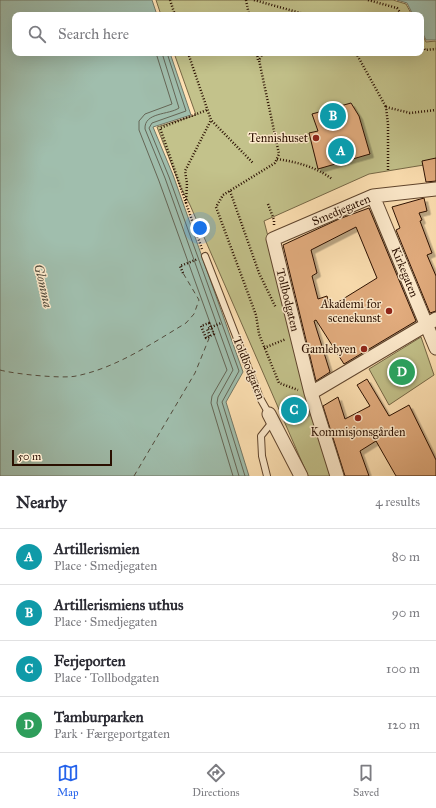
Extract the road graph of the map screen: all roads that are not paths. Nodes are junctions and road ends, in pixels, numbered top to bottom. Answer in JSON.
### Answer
{"nodes":[{"id":1,"x":436,"y":189,"type":"edge"},
{"id":2,"x":373,"y":196,"type":"junction"},
{"id":3,"x":273,"y":239,"type":"joint"},
{"id":4,"x":205,"y":256,"type":"road end"},
{"id":5,"x":431,"y":322,"type":"edge"},
{"id":6,"x":436,"y":348,"type":"edge"},
{"id":7,"x":310,"y":389,"type":"junction"},
{"id":8,"x":271,"y":417,"type":"junction"},
{"id":9,"x":267,"y":476,"type":"edge"},
{"id":10,"x":301,"y":476,"type":"edge"},
{"id":11,"x":337,"y":476,"type":"edge"}],
"edges":[{"from":1,"to":2,"type":"street","name":"Smedjegaten"},
{"from":2,"to":3,"type":"street","name":"Smedjegaten"},
{"from":2,"to":5,"type":"street","name":"Kirkegaten"},
{"from":3,"to":7,"type":"street","name":"Tollbodgaten"},
{"from":4,"to":8,"type":"lane","name":"Toldbodgaten"},
{"from":5,"to":6,"type":"street","name":"Kirkegaten"},
{"from":5,"to":7,"type":"street"},
{"from":7,"to":11,"type":"street","name":"Tollbodgaten"},
{"from":8,"to":9,"type":"lane"},
{"from":8,"to":10,"type":"street","name":"Toldbodgaten"}]}
